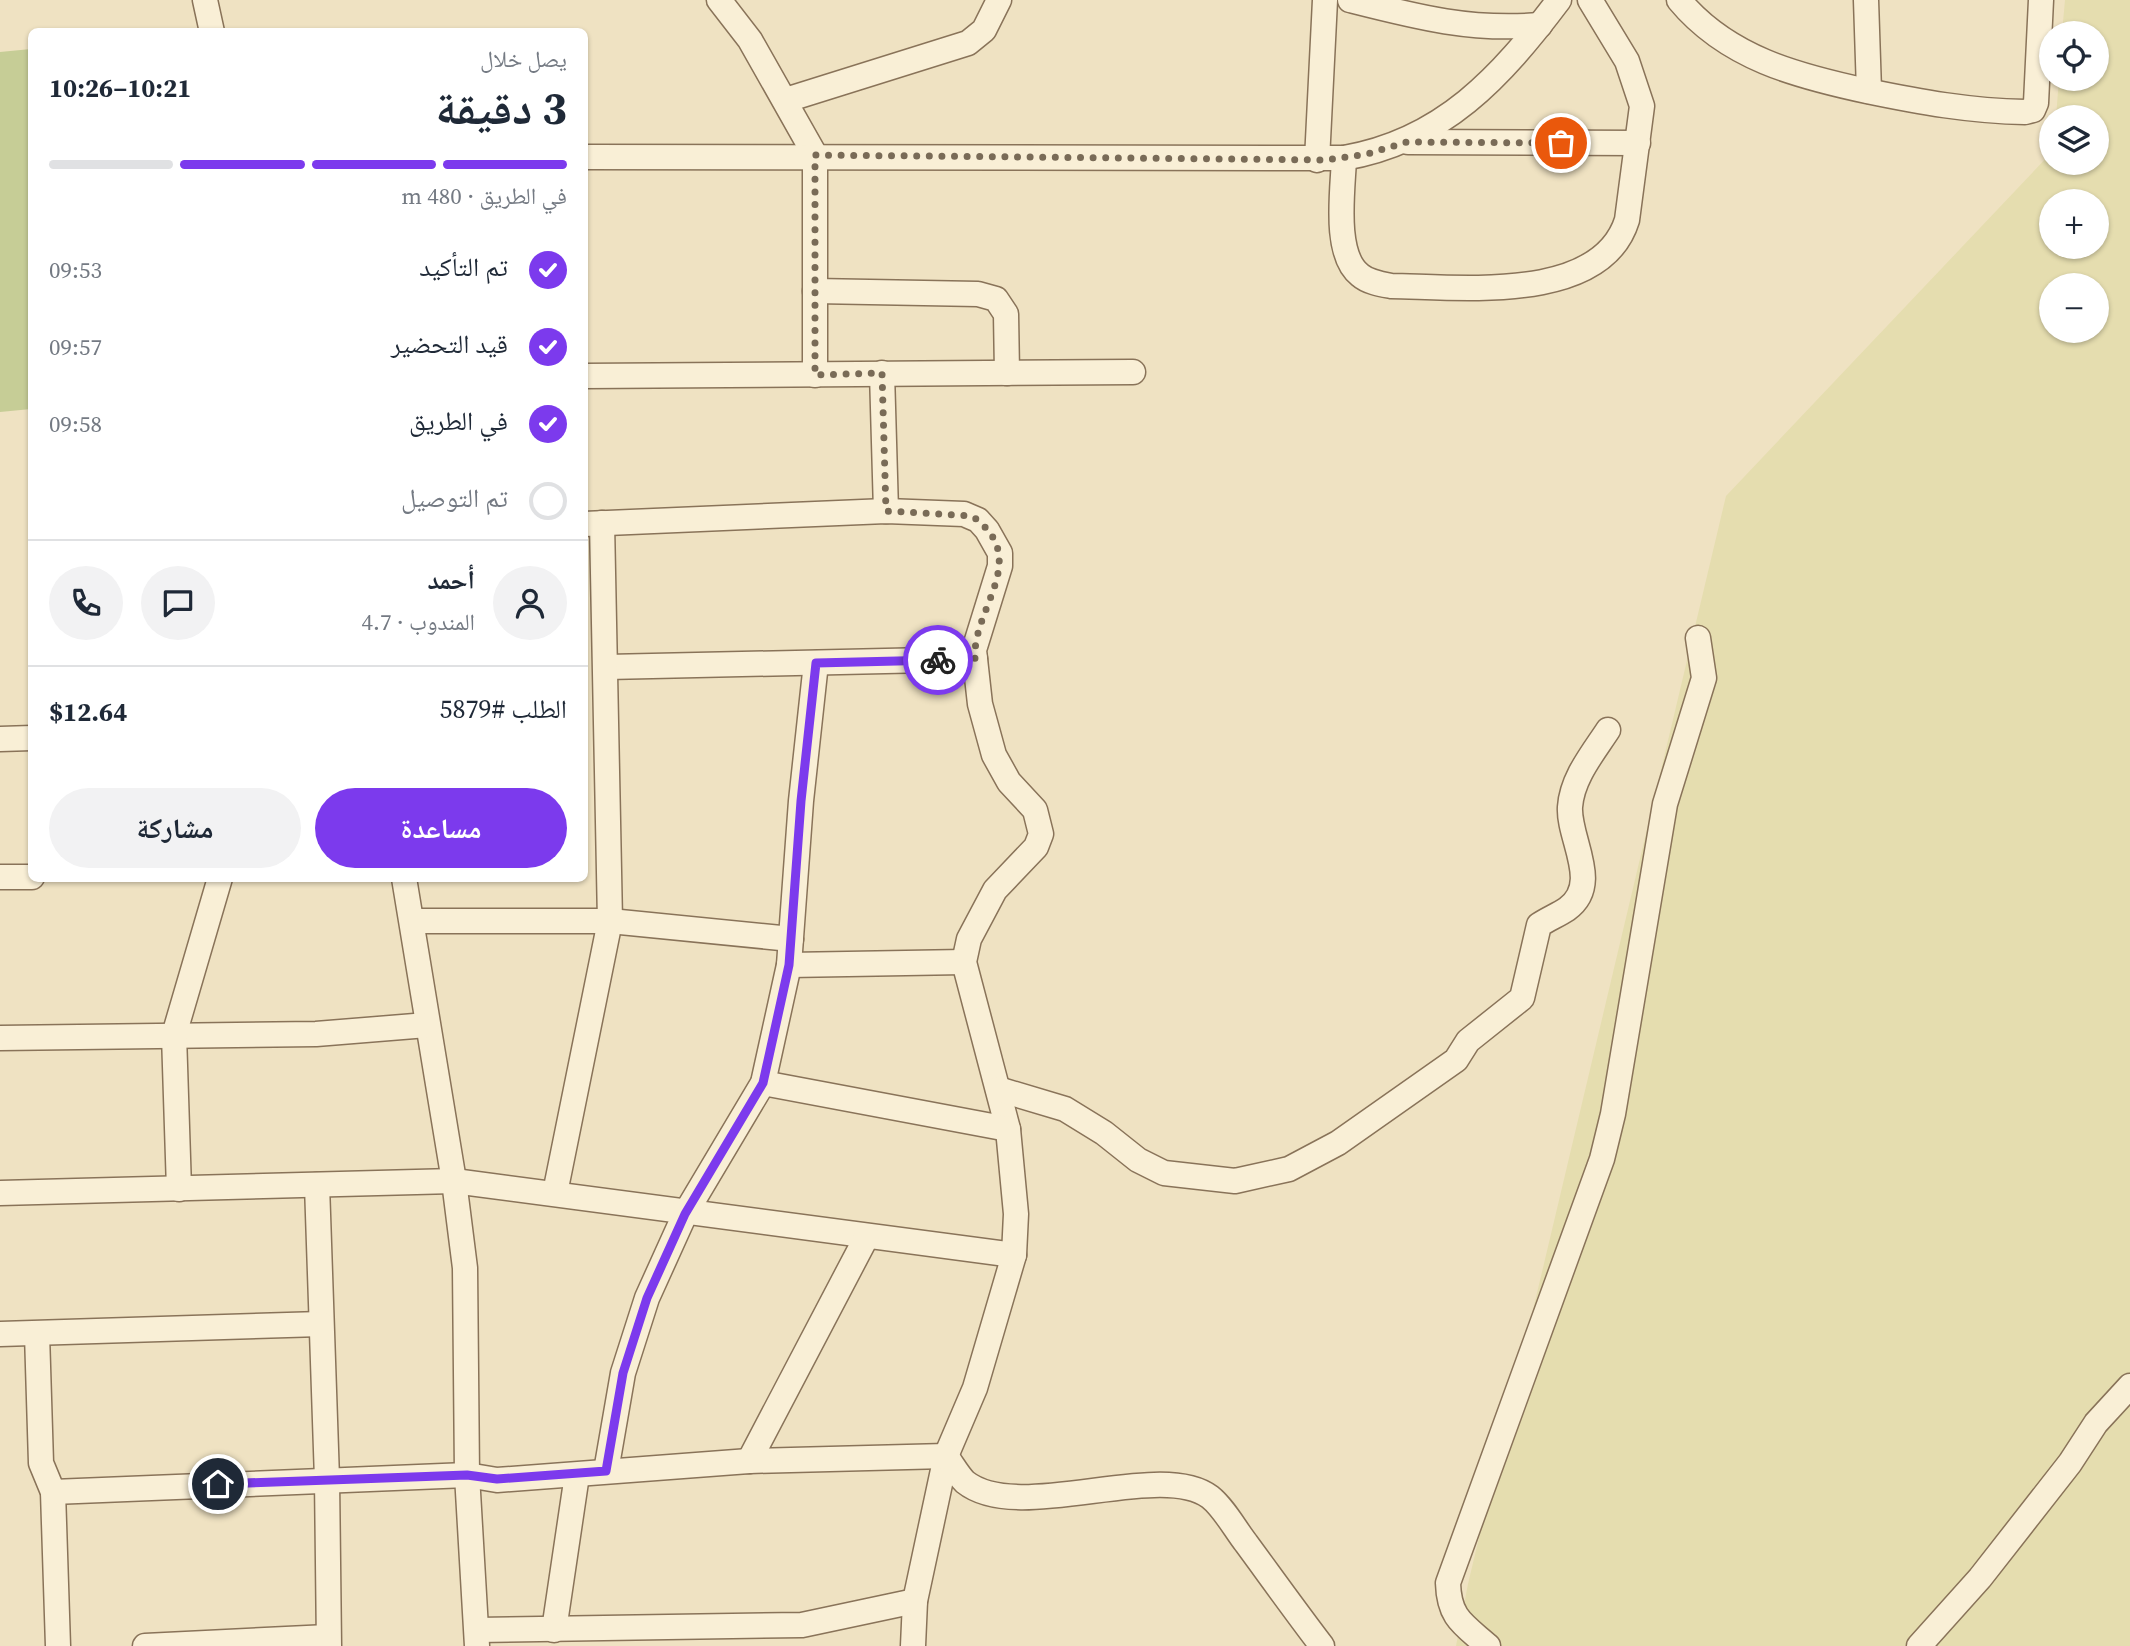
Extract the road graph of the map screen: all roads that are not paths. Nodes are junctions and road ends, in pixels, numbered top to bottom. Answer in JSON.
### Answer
{"nodes":[{"id":1,"x":205,"y":0,"type":"edge"},
{"id":2,"x":719,"y":0,"type":"edge"},
{"id":3,"x":999,"y":0,"type":"edge"},
{"id":4,"x":1325,"y":0,"type":"edge"},
{"id":5,"x":1350,"y":0,"type":"edge"},
{"id":6,"x":1559,"y":0,"type":"edge"},
{"id":7,"x":1590,"y":0,"type":"edge"},
{"id":8,"x":1679,"y":0,"type":"edge"},
{"id":9,"x":1866,"y":0,"type":"edge"},
{"id":10,"x":2041,"y":0,"type":"edge"},
{"id":11,"x":1540,"y":25,"type":"junction"},
{"id":12,"x":211,"y":28,"type":"edge"},
{"id":13,"x":1869,"y":91,"type":"junction"},
{"id":14,"x":786,"y":100,"type":"junction"},
{"id":15,"x":1407,"y":142,"type":"junction"},
{"id":16,"x":1638,"y":143,"type":"junction"},
{"id":17,"x":815,"y":155,"type":"junction"},
{"id":18,"x":588,"y":157,"type":"edge"},
{"id":19,"x":1344,"y":158,"type":"junction"},
{"id":20,"x":1317,"y":160,"type":"junction"},
{"id":21,"x":815,"y":291,"type":"junction"},
{"id":22,"x":1133,"y":372,"type":"dead end"},
{"id":23,"x":882,"y":373,"type":"junction"},
{"id":24,"x":1007,"y":373,"type":"junction"},
{"id":25,"x":815,"y":375,"type":"junction"},
{"id":26,"x":588,"y":376,"type":"edge"},
{"id":27,"x":886,"y":511,"type":"junction"},
{"id":28,"x":593,"y":524,"type":"edge"},
{"id":29,"x":1698,"y":638,"type":"dead end"},
{"id":30,"x":975,"y":659,"type":"junction"},
{"id":31,"x":816,"y":663,"type":"junction"},
{"id":32,"x":607,"y":667,"type":"junction"},
{"id":33,"x":1608,"y":730,"type":"dead end"},
{"id":34,"x":28,"y":738,"type":"edge"},
{"id":35,"x":0,"y":739,"type":"edge"},
{"id":36,"x":0,"y":877,"type":"edge"},
{"id":37,"x":28,"y":877,"type":"edge"},
{"id":38,"x":219,"y":882,"type":"edge"},
{"id":39,"x":405,"y":882,"type":"edge"},
{"id":40,"x":413,"y":921,"type":"junction"},
{"id":41,"x":611,"y":921,"type":"junction"},
{"id":42,"x":791,"y":939,"type":"junction"},
{"id":43,"x":964,"y":961,"type":"junction"},
{"id":44,"x":789,"y":965,"type":"junction"},
{"id":45,"x":427,"y":1025,"type":"junction"},
{"id":46,"x":174,"y":1035,"type":"junction"},
{"id":47,"x":0,"y":1038,"type":"edge"},
{"id":48,"x":763,"y":1083,"type":"junction"},
{"id":49,"x":998,"y":1089,"type":"junction"},
{"id":50,"x":1008,"y":1129,"type":"junction"},
{"id":51,"x":454,"y":1181,"type":"junction"},
{"id":52,"x":317,"y":1185,"type":"junction"},
{"id":53,"x":179,"y":1189,"type":"junction"},
{"id":54,"x":0,"y":1193,"type":"edge"},
{"id":55,"x":555,"y":1193,"type":"junction"},
{"id":56,"x":685,"y":1214,"type":"junction"},
{"id":57,"x":867,"y":1236,"type":"junction"},
{"id":58,"x":1014,"y":1255,"type":"junction"},
{"id":59,"x":321,"y":1324,"type":"junction"},
{"id":60,"x":0,"y":1334,"type":"edge"},
{"id":61,"x":37,"y":1334,"type":"junction"},
{"id":62,"x":2130,"y":1386,"type":"edge"},
{"id":63,"x":946,"y":1456,"type":"junction"},
{"id":64,"x":750,"y":1461,"type":"junction"},
{"id":65,"x":606,"y":1471,"type":"junction"},
{"id":66,"x":467,"y":1475,"type":"junction"},
{"id":67,"x":577,"y":1475,"type":"junction"},
{"id":68,"x":327,"y":1479,"type":"junction"},
{"id":69,"x":53,"y":1492,"type":"junction"},
{"id":70,"x":915,"y":1601,"type":"junction"},
{"id":71,"x":554,"y":1630,"type":"junction"},
{"id":72,"x":477,"y":1638,"type":"edge"},
{"id":73,"x":328,"y":1642,"type":"edge"},
{"id":74,"x":58,"y":1646,"type":"edge"},
{"id":75,"x":145,"y":1646,"type":"edge"},
{"id":76,"x":913,"y":1646,"type":"edge"},
{"id":77,"x":1322,"y":1646,"type":"edge"},
{"id":78,"x":1488,"y":1646,"type":"edge"},
{"id":79,"x":1919,"y":1646,"type":"edge"}],
"edges":[{"from":1,"to":12,"type":"street"},
{"from":2,"to":14,"type":"street"},
{"from":3,"to":14,"type":"street"},
{"from":4,"to":20,"type":"street"},
{"from":5,"to":11,"type":"street"},
{"from":6,"to":11,"type":"street"},
{"from":7,"to":16,"type":"street"},
{"from":8,"to":13,"type":"street"},
{"from":9,"to":13,"type":"street"},
{"from":10,"to":13,"type":"street"},
{"from":11,"to":15,"type":"street"},
{"from":14,"to":17,"type":"street"},
{"from":15,"to":16,"type":"street"},
{"from":15,"to":19,"type":"street"},
{"from":16,"to":19,"type":"street"},
{"from":17,"to":18,"type":"street"},
{"from":17,"to":20,"type":"street"},
{"from":17,"to":21,"type":"street"},
{"from":19,"to":20,"type":"street"},
{"from":21,"to":24,"type":"street"},
{"from":21,"to":25,"type":"street"},
{"from":22,"to":24,"type":"street"},
{"from":23,"to":24,"type":"street"},
{"from":23,"to":25,"type":"street"},
{"from":23,"to":27,"type":"street"},
{"from":25,"to":26,"type":"street"},
{"from":27,"to":28,"type":"street"},
{"from":27,"to":30,"type":"street"},
{"from":28,"to":32,"type":"street"},
{"from":29,"to":78,"type":"street"},
{"from":30,"to":31,"type":"street"},
{"from":30,"to":43,"type":"street"},
{"from":31,"to":32,"type":"street"},
{"from":31,"to":42,"type":"street"},
{"from":32,"to":41,"type":"street"},
{"from":33,"to":49,"type":"street"},
{"from":34,"to":35,"type":"street"},
{"from":36,"to":37,"type":"street"},
{"from":38,"to":46,"type":"street"},
{"from":39,"to":40,"type":"street"},
{"from":40,"to":41,"type":"street"},
{"from":40,"to":45,"type":"street"},
{"from":41,"to":42,"type":"street"},
{"from":41,"to":55,"type":"street"},
{"from":42,"to":44,"type":"street"},
{"from":43,"to":44,"type":"street"},
{"from":43,"to":49,"type":"street"},
{"from":44,"to":48,"type":"street"},
{"from":45,"to":46,"type":"street"},
{"from":45,"to":51,"type":"street"},
{"from":46,"to":47,"type":"street"},
{"from":46,"to":53,"type":"street"},
{"from":48,"to":50,"type":"street"},
{"from":48,"to":56,"type":"street"},
{"from":49,"to":50,"type":"street"},
{"from":50,"to":58,"type":"street"},
{"from":51,"to":52,"type":"street"},
{"from":51,"to":55,"type":"street"},
{"from":51,"to":66,"type":"street"},
{"from":52,"to":53,"type":"street"},
{"from":52,"to":59,"type":"street"},
{"from":53,"to":54,"type":"street"},
{"from":55,"to":56,"type":"street"},
{"from":56,"to":57,"type":"street"},
{"from":56,"to":65,"type":"street"},
{"from":57,"to":58,"type":"street"},
{"from":57,"to":64,"type":"street"},
{"from":58,"to":63,"type":"street"},
{"from":59,"to":61,"type":"street"},
{"from":59,"to":68,"type":"street"},
{"from":60,"to":61,"type":"street"},
{"from":61,"to":69,"type":"street"},
{"from":62,"to":79,"type":"street"},
{"from":63,"to":64,"type":"street"},
{"from":63,"to":70,"type":"street"},
{"from":63,"to":77,"type":"street"},
{"from":64,"to":65,"type":"street"},
{"from":65,"to":67,"type":"street"},
{"from":66,"to":67,"type":"street"},
{"from":66,"to":68,"type":"street"},
{"from":66,"to":72,"type":"street"},
{"from":67,"to":71,"type":"street"},
{"from":68,"to":69,"type":"street"},
{"from":68,"to":73,"type":"street"},
{"from":69,"to":74,"type":"street"},
{"from":70,"to":71,"type":"street"},
{"from":70,"to":76,"type":"street"},
{"from":71,"to":72,"type":"street"},
{"from":73,"to":75,"type":"street"}]}
